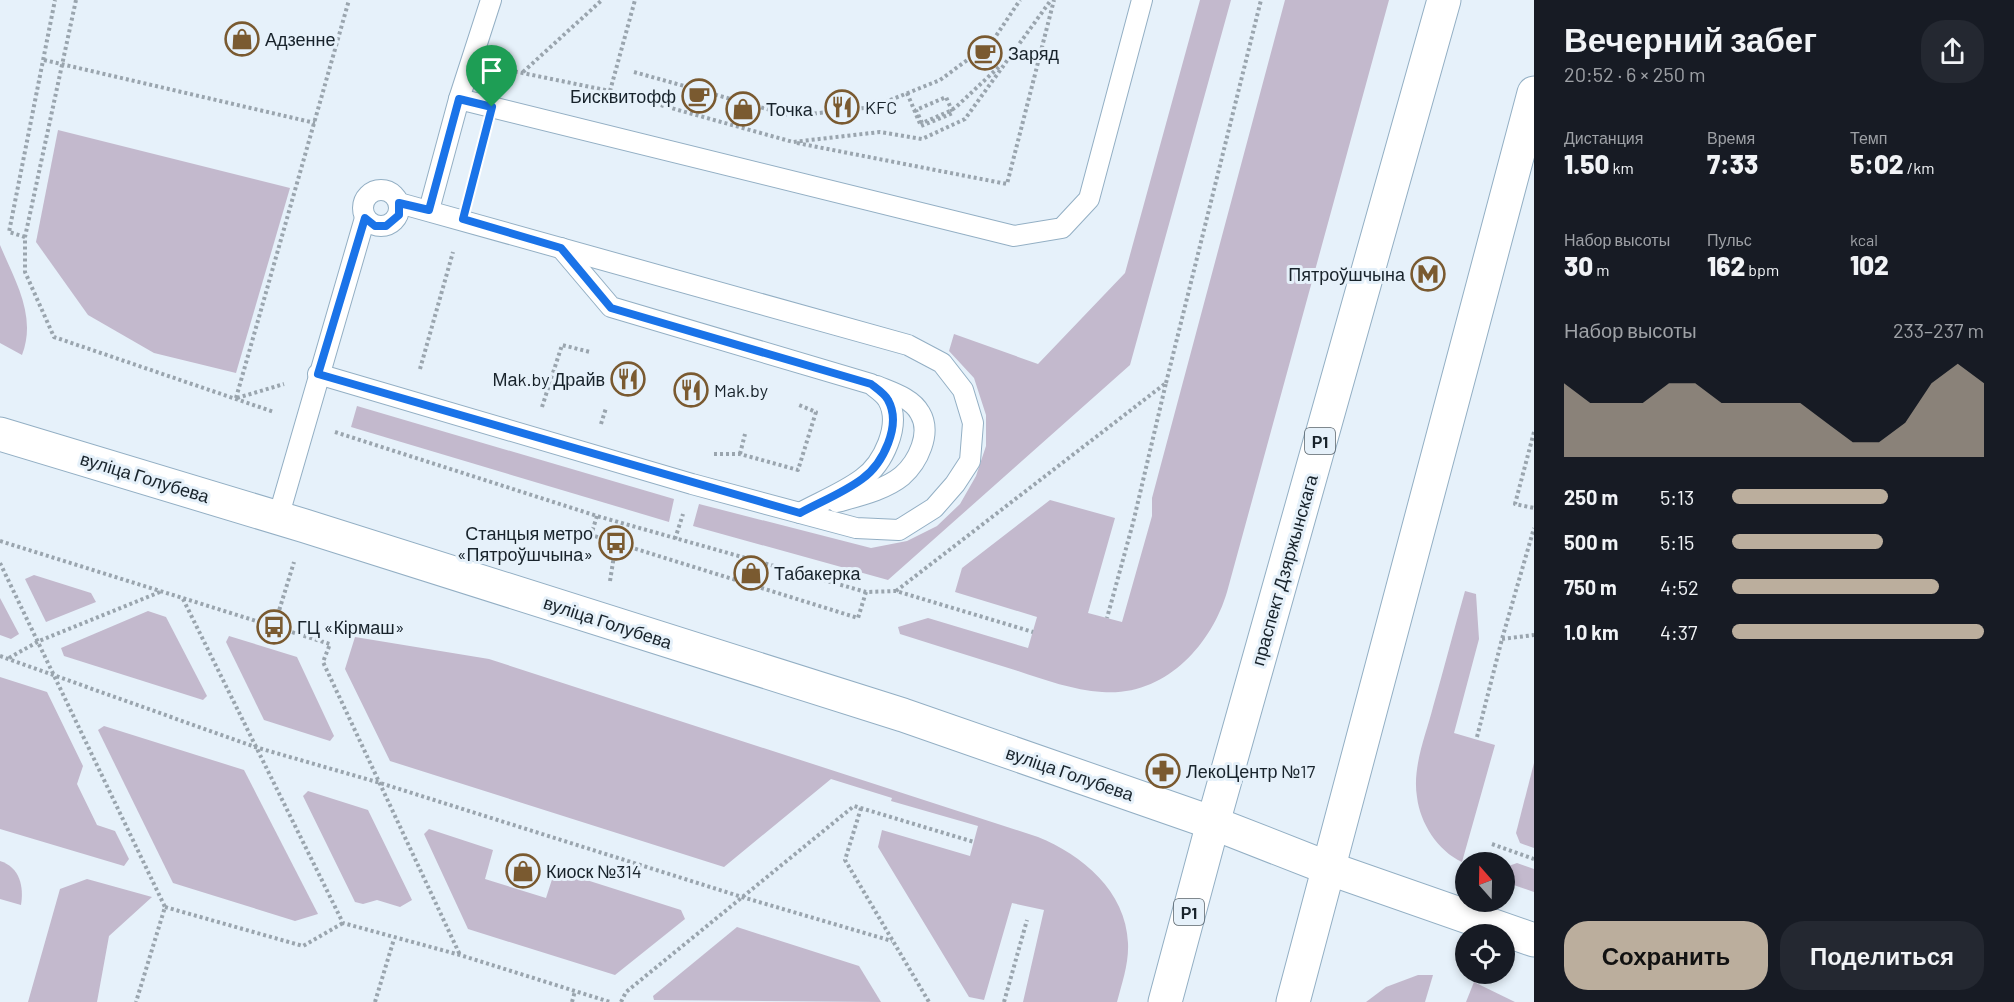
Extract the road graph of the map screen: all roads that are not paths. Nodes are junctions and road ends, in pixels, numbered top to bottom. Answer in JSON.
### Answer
{"nodes":[{"id":1,"x":491,"y":0,"type":"edge"},
{"id":2,"x":1143,"y":0,"type":"edge"},
{"id":3,"x":1444,"y":0,"type":"edge"},
{"id":4,"x":1534,"y":93,"type":"edge"},
{"id":5,"x":459,"y":99,"type":"junction"},
{"id":6,"x":399,"y":203,"type":"junction"},
{"id":7,"x":429,"y":210,"type":"junction"},
{"id":8,"x":365,"y":218,"type":"junction"},
{"id":9,"x":561,"y":248,"type":"junction"},
{"id":10,"x":318,"y":374,"type":"junction"},
{"id":11,"x":871,"y":384,"type":"junction"},
{"id":12,"x":0,"y":434,"type":"edge"},
{"id":13,"x":800,"y":513,"type":"junction"},
{"id":14,"x":291,"y":522,"type":"junction"},
{"id":15,"x":1213,"y":823,"type":"junction"},
{"id":16,"x":1328,"y":868,"type":"junction"},
{"id":17,"x":1534,"y":940,"type":"edge"},
{"id":18,"x":1165,"y":1002,"type":"edge"},
{"id":19,"x":1293,"y":1002,"type":"edge"}],
"edges":[{"from":1,"to":5,"type":"lane"},
{"from":2,"to":5,"type":"lane"},
{"from":3,"to":15,"type":"main road","name":"праспект Дзяржынскага","number":"Р1"},
{"from":4,"to":16,"type":"main road"},
{"from":5,"to":7,"type":"lane"},
{"from":6,"to":7,"type":"lane"},
{"from":6,"to":8,"type":"lane"},
{"from":6,"to":8,"type":"lane"},
{"from":7,"to":9,"type":"lane"},
{"from":8,"to":10,"type":"lane"},
{"from":9,"to":11,"type":"lane"},
{"from":9,"to":13,"type":"lane"},
{"from":10,"to":13,"type":"lane"},
{"from":10,"to":14,"type":"lane"},
{"from":11,"to":13,"type":"lane"},
{"from":11,"to":13,"type":"lane"},
{"from":12,"to":14,"type":"main road","name":"вуліца Голубева"},
{"from":14,"to":15,"type":"main road","name":"вуліца Голубева"},
{"from":15,"to":16,"type":"main road","name":"вуліца Голубева"},
{"from":15,"to":18,"type":"main road","name":"праспект Дзяржынскага","number":"Р1"},
{"from":16,"to":17,"type":"main road","name":"вуліца Голубева"},
{"from":16,"to":19,"type":"main road"}]}
